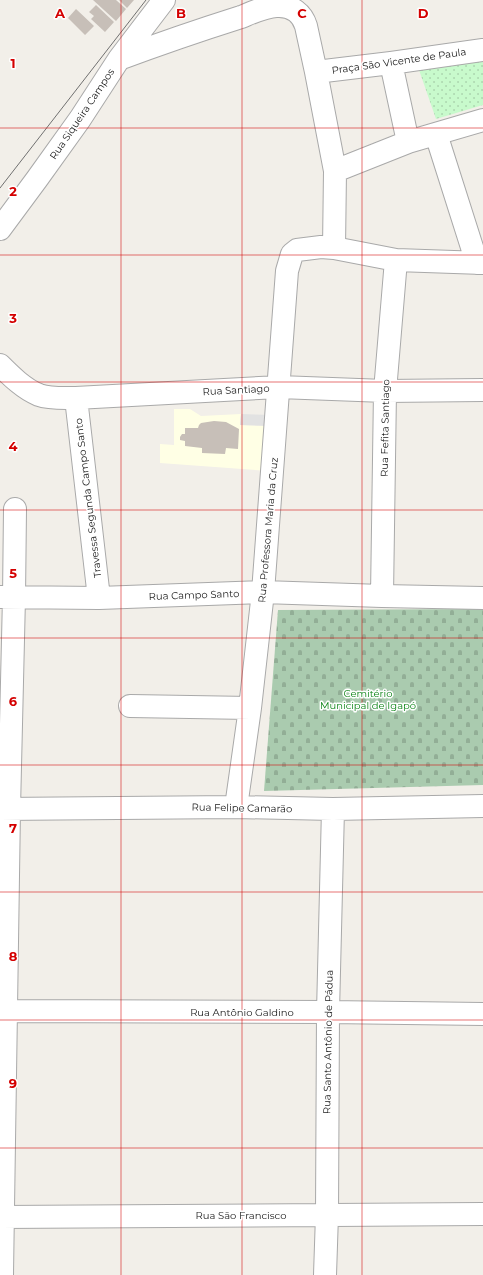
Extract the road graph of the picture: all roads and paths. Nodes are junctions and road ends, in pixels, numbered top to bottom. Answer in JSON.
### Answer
{"nodes":[{"id":1,"x":164,"y":0,"type":"edge"},
{"id":2,"x":483,"y":50,"type":"edge"},
{"id":3,"x":119,"y":59,"type":"junction"},
{"id":4,"x":391,"y":63,"type":"junction"},
{"id":5,"x":316,"y":72,"type":"junction"},
{"id":6,"x":483,"y":120,"type":"edge"},
{"id":7,"x":436,"y":134,"type":"junction"},
{"id":8,"x":408,"y":142,"type":"junction"},
{"id":9,"x":335,"y":171,"type":"junction"},
{"id":10,"x":0,"y":229,"type":"edge"},
{"id":11,"x":334,"y":248,"type":"junction"},
{"id":12,"x":396,"y":260,"type":"junction"},
{"id":13,"x":480,"y":263,"type":"edge"},
{"id":14,"x":0,"y":364,"type":"edge"},
{"id":15,"x":279,"y":387,"type":"junction"},
{"id":16,"x":483,"y":390,"type":"edge"},
{"id":17,"x":385,"y":391,"type":"junction"},
{"id":18,"x":76,"y":398,"type":"junction"},
{"id":19,"x":15,"y":509,"type":"dead end"},
{"id":20,"x":263,"y":592,"type":"junction"},
{"id":21,"x":382,"y":596,"type":"junction"},
{"id":22,"x":7,"y":597,"type":"edge"},
{"id":23,"x":99,"y":598,"type":"junction"},
{"id":24,"x":483,"y":598,"type":"edge"},
{"id":25,"x":130,"y":706,"type":"dead end"},
{"id":26,"x":250,"y":708,"type":"junction"},
{"id":27,"x":483,"y":806,"type":"edge"},
{"id":28,"x":236,"y":807,"type":"junction"},
{"id":29,"x":4,"y":809,"type":"edge"},
{"id":30,"x":333,"y":810,"type":"junction"},
{"id":31,"x":3,"y":1011,"type":"edge"},
{"id":32,"x":328,"y":1012,"type":"junction"},
{"id":33,"x":483,"y":1014,"type":"edge"},
{"id":34,"x":483,"y":1214,"type":"edge"},
{"id":35,"x":327,"y":1215,"type":"junction"},
{"id":36,"x":2,"y":1217,"type":"edge"},
{"id":37,"x":2,"y":1275,"type":"edge"},
{"id":38,"x":325,"y":1275,"type":"edge"}],
"edges":[{"from":1,"to":3,"type":"street","name":"Rua Siqueira Campos"},
{"from":2,"to":4,"type":"street","name":"Praça São Vicente de Paula"},
{"from":3,"to":5,"type":"street"},
{"from":3,"to":10,"type":"street","name":"Rua Siqueira Campos"},
{"from":4,"to":5,"type":"street","name":"Praça São Vicente de Paula"},
{"from":4,"to":8,"type":"street"},
{"from":5,"to":9,"type":"street"},
{"from":6,"to":7,"type":"street"},
{"from":7,"to":8,"type":"street"},
{"from":7,"to":13,"type":"street"},
{"from":8,"to":9,"type":"street"},
{"from":9,"to":11,"type":"street"},
{"from":11,"to":12,"type":"street"},
{"from":11,"to":15,"type":"street","name":"Rua Professora Maria da Cruz"},
{"from":12,"to":13,"type":"street"},
{"from":12,"to":17,"type":"street","name":"Rua Fefita Santiago"},
{"from":14,"to":18,"type":"street","name":"Rua Santiago"},
{"from":15,"to":17,"type":"street","name":"Rua Santiago"},
{"from":15,"to":18,"type":"street","name":"Rua Santiago"},
{"from":15,"to":20,"type":"street","name":"Rua Professora Maria da Cruz"},
{"from":16,"to":17,"type":"street","name":"Rua Santiago"},
{"from":17,"to":21,"type":"street","name":"Rua Fefita Santiago"},
{"from":18,"to":23,"type":"street","name":"Travessa Segunda Campo Santo"},
{"from":19,"to":22,"type":"street"},
{"from":20,"to":21,"type":"street","name":"Rua Campo Santo"},
{"from":20,"to":23,"type":"street","name":"Rua Campo Santo"},
{"from":20,"to":26,"type":"street","name":"Rua Professora Maria da Cruz"},
{"from":21,"to":24,"type":"street","name":"Rua Campo Santo"},
{"from":22,"to":23,"type":"street","name":"Rua Campo Santo"},
{"from":22,"to":29,"type":"street"},
{"from":25,"to":26,"type":"street"},
{"from":26,"to":28,"type":"street","name":"Rua Professora Maria da Cruz"},
{"from":27,"to":30,"type":"street","name":"Rua Felipe Camarão"},
{"from":28,"to":29,"type":"street","name":"Rua Felipe Camarão"},
{"from":28,"to":30,"type":"street","name":"Rua Felipe Camarão"},
{"from":29,"to":31,"type":"street"},
{"from":30,"to":32,"type":"street","name":"Rua Santo Antônio de Pádua"},
{"from":31,"to":32,"type":"street","name":"Rua Antônio Galdino"},
{"from":31,"to":36,"type":"street"},
{"from":32,"to":33,"type":"street","name":"Rua Antônio Galdino"},
{"from":32,"to":35,"type":"street","name":"Rua Santo Antônio de Pádua"},
{"from":34,"to":35,"type":"street","name":"Rua São Francisco"},
{"from":35,"to":36,"type":"street","name":"Rua São Francisco"},
{"from":35,"to":38,"type":"street","name":"Rua Santo Antônio de Pádua"},
{"from":36,"to":37,"type":"street"}]}
